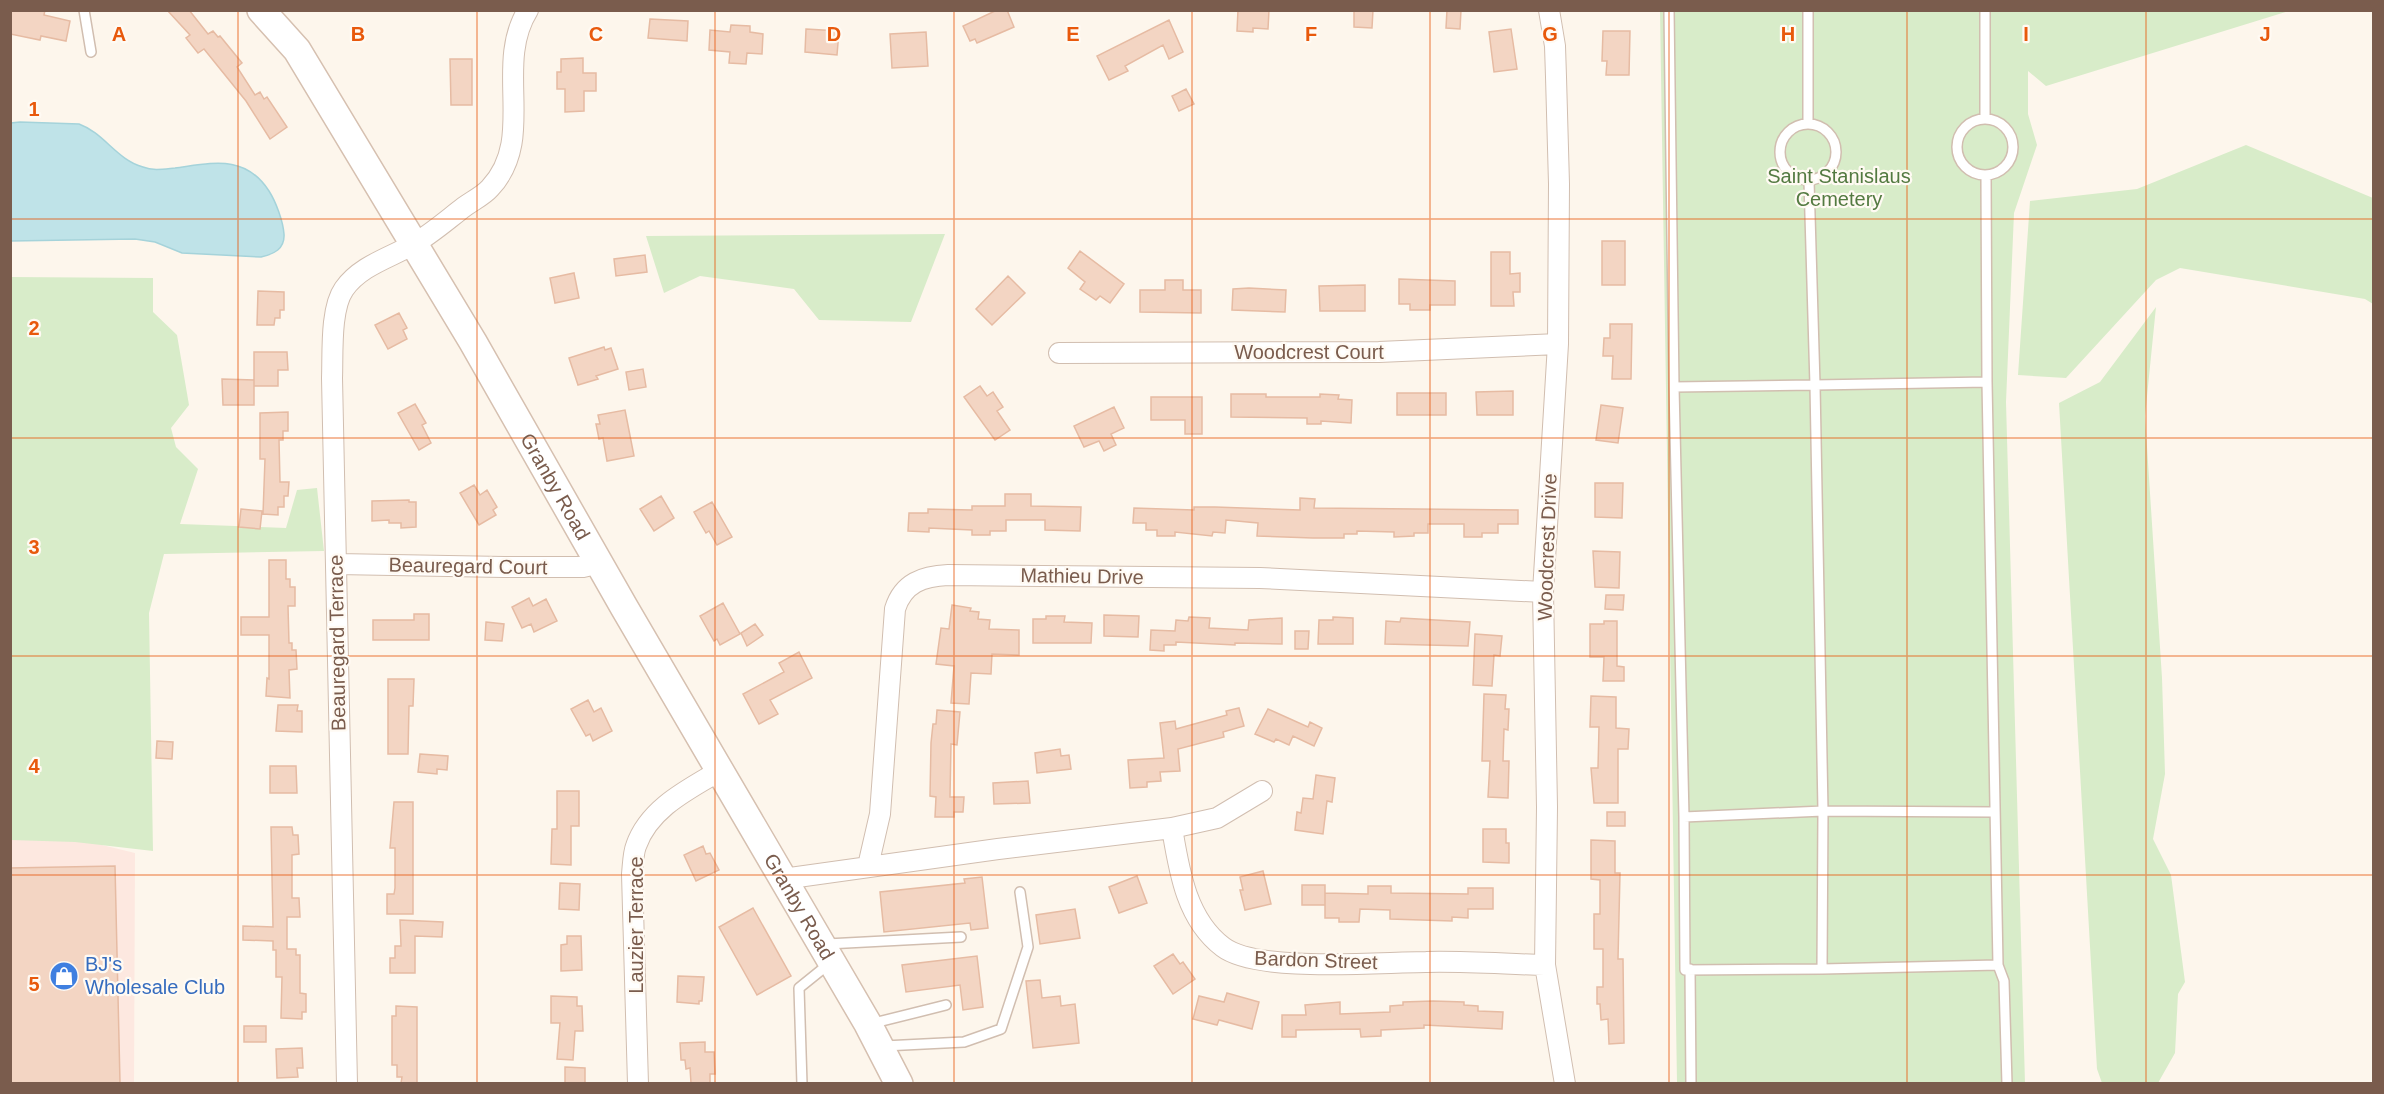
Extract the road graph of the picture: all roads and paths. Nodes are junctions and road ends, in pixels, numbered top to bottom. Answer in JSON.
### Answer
{"nodes":[{"id":1,"x":84,"y":10,"type":"edge"},
{"id":2,"x":261,"y":10,"type":"edge"},
{"id":3,"x":528,"y":10,"type":"edge"},
{"id":4,"x":1549,"y":10,"type":"edge"},
{"id":5,"x":1669,"y":10,"type":"edge"},
{"id":6,"x":1808,"y":10,"type":"edge"},
{"id":7,"x":1985,"y":10,"type":"edge"},
{"id":8,"x":91,"y":52,"type":"dead end"},
{"id":9,"x":1985,"y":119,"type":"junction"},
{"id":10,"x":1808,"y":124,"type":"junction"},
{"id":11,"x":1986,"y":175,"type":"junction"},
{"id":12,"x":1809,"y":181,"type":"junction"},
{"id":13,"x":414,"y":244,"type":"junction"},
{"id":14,"x":1558,"y":344,"type":"junction"},
{"id":15,"x":1059,"y":353,"type":"dead end"},
{"id":16,"x":1987,"y":382,"type":"junction"},
{"id":17,"x":1815,"y":385,"type":"junction"},
{"id":18,"x":1674,"y":387,"type":"junction"},
{"id":19,"x":600,"y":563,"type":"junction"},
{"id":20,"x":337,"y":564,"type":"junction"},
{"id":21,"x":1543,"y":592,"type":"junction"},
{"id":22,"x":721,"y":770,"type":"junction"},
{"id":23,"x":1262,"y":791,"type":"dead end"},
{"id":24,"x":1822,"y":811,"type":"junction"},
{"id":25,"x":1994,"y":812,"type":"junction"},
{"id":26,"x":1684,"y":817,"type":"junction"},
{"id":27,"x":1172,"y":828,"type":"junction"},
{"id":28,"x":868,"y":866,"type":"junction"},
{"id":29,"x":783,"y":879,"type":"junction"},
{"id":30,"x":1020,"y":892,"type":"dead end"},
{"id":31,"x":961,"y":937,"type":"dead end"},
{"id":32,"x":830,"y":959,"type":"junction"},
{"id":33,"x":1545,"y":965,"type":"junction"},
{"id":34,"x":1998,"y":965,"type":"junction"},
{"id":35,"x":1690,"y":969,"type":"junction"},
{"id":36,"x":1821,"y":969,"type":"junction"},
{"id":37,"x":946,"y":1005,"type":"dead end"},
{"id":38,"x":873,"y":1035,"type":"junction"},
{"id":39,"x":347,"y":1083,"type":"edge"},
{"id":40,"x":638,"y":1083,"type":"edge"},
{"id":41,"x":802,"y":1083,"type":"edge"},
{"id":42,"x":898,"y":1083,"type":"edge"},
{"id":43,"x":1565,"y":1083,"type":"edge"},
{"id":44,"x":1691,"y":1083,"type":"edge"},
{"id":45,"x":2007,"y":1083,"type":"edge"}],
"edges":[{"from":1,"to":8,"type":"lane"},
{"from":2,"to":13,"type":"main road","name":"Granby Road"},
{"from":3,"to":13,"type":"street"},
{"from":4,"to":14,"type":"street","name":"Woodcrest Drive"},
{"from":5,"to":18,"type":"lane"},
{"from":6,"to":10,"type":"lane"},
{"from":7,"to":9,"type":"lane"},
{"from":9,"to":11,"type":"lane"},
{"from":9,"to":11,"type":"lane"},
{"from":10,"to":12,"type":"lane"},
{"from":10,"to":12,"type":"lane"},
{"from":11,"to":16,"type":"lane"},
{"from":12,"to":17,"type":"lane"},
{"from":13,"to":19,"type":"main road","name":"Granby Road"},
{"from":13,"to":20,"type":"street","name":"Beauregard Terrace"},
{"from":14,"to":15,"type":"street","name":"Woodcrest Court"},
{"from":14,"to":21,"type":"street","name":"Woodcrest Drive"},
{"from":16,"to":17,"type":"lane"},
{"from":16,"to":25,"type":"lane"},
{"from":17,"to":18,"type":"lane"},
{"from":17,"to":24,"type":"lane"},
{"from":18,"to":26,"type":"lane"},
{"from":19,"to":20,"type":"street","name":"Beauregard Court"},
{"from":19,"to":22,"type":"main road","name":"Granby Road"},
{"from":20,"to":39,"type":"street","name":"Beauregard Terrace"},
{"from":21,"to":28,"type":"street","name":"Mathieu Drive"},
{"from":21,"to":33,"type":"street","name":"Woodcrest Drive"},
{"from":22,"to":29,"type":"main road","name":"Granby Road"},
{"from":22,"to":40,"type":"street","name":"Lauzier Terrace"},
{"from":23,"to":27,"type":"street"},
{"from":24,"to":25,"type":"lane"},
{"from":24,"to":26,"type":"lane"},
{"from":24,"to":36,"type":"lane"},
{"from":25,"to":34,"type":"lane"},
{"from":26,"to":35,"type":"lane"},
{"from":27,"to":28,"type":"street"},
{"from":27,"to":33,"type":"street","name":"Bardon Street"},
{"from":28,"to":29,"type":"street"},
{"from":29,"to":32,"type":"main road","name":"Granby Road"},
{"from":30,"to":38,"type":"lane"},
{"from":31,"to":32,"type":"lane"},
{"from":32,"to":38,"type":"main road","name":"Granby Road"},
{"from":32,"to":41,"type":"lane"},
{"from":33,"to":43,"type":"street","name":"Woodcrest Drive"},
{"from":34,"to":36,"type":"lane"},
{"from":34,"to":45,"type":"lane"},
{"from":35,"to":36,"type":"lane"},
{"from":35,"to":44,"type":"lane"},
{"from":37,"to":38,"type":"lane"},
{"from":38,"to":42,"type":"main road","name":"Granby Road"}]}
